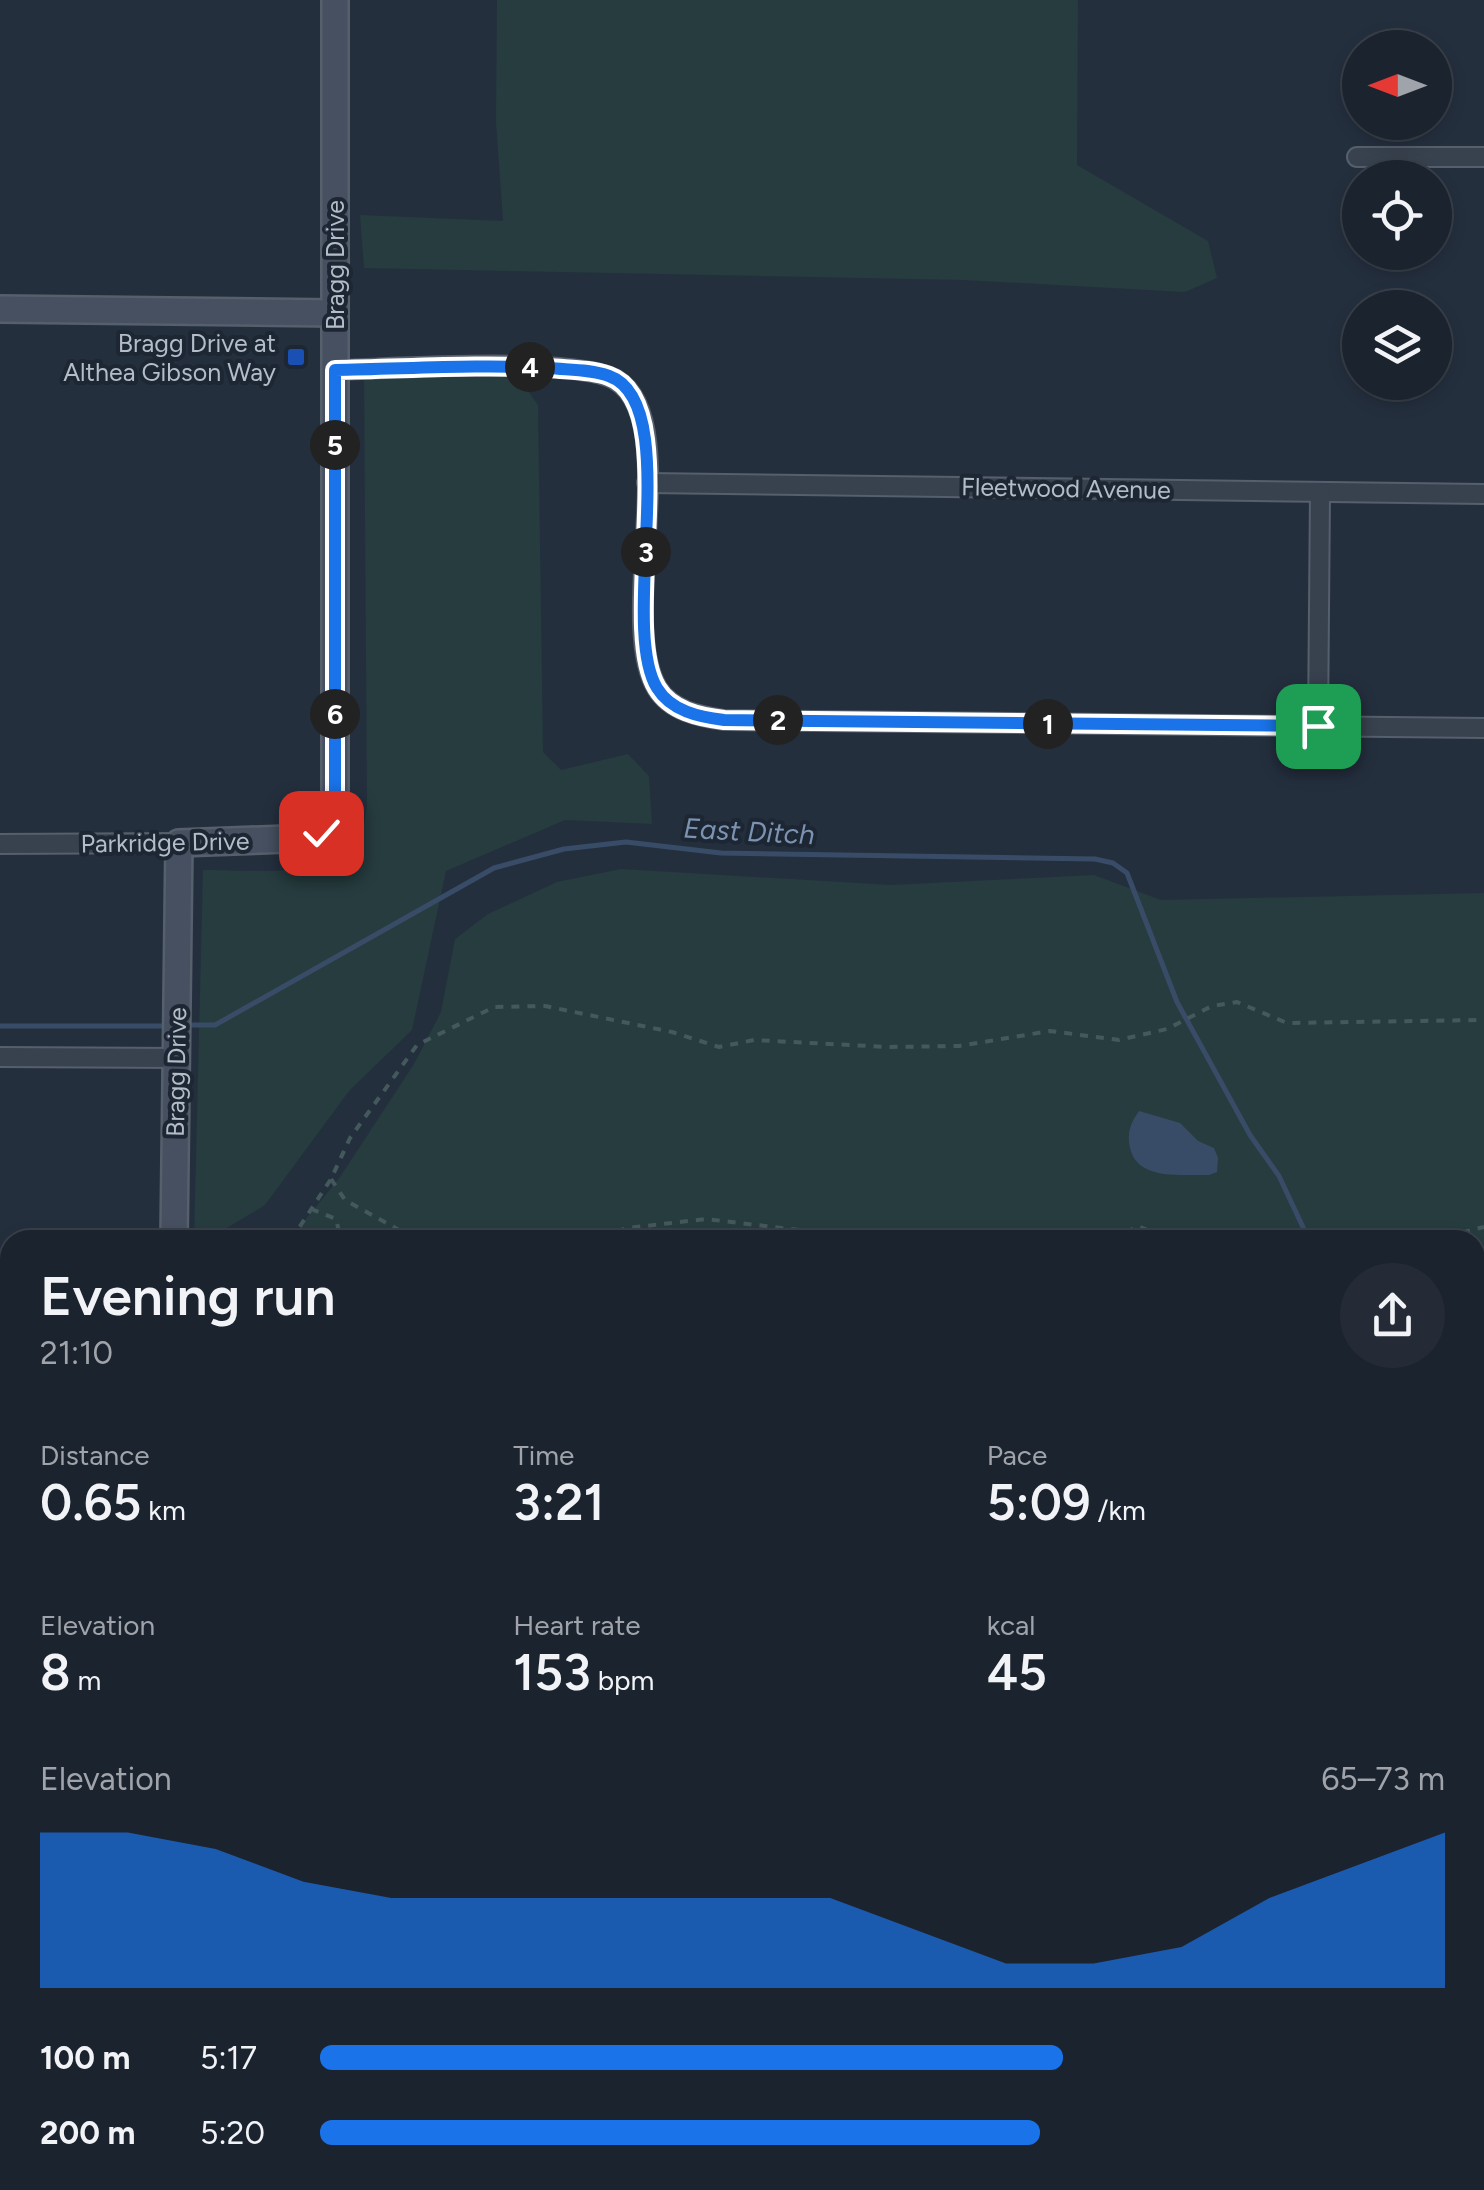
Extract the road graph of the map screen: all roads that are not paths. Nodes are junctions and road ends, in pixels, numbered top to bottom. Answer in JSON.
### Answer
{"nodes":[{"id":1,"x":334,"y":0,"type":"edge"},
{"id":2,"x":1356,"y":157,"type":"dead end"},
{"id":3,"x":1484,"y":157,"type":"edge"},
{"id":4,"x":0,"y":309,"type":"edge"},
{"id":5,"x":335,"y":313,"type":"junction"},
{"id":6,"x":335,"y":370,"type":"junction"},
{"id":7,"x":647,"y":483,"type":"junction"},
{"id":8,"x":1320,"y":492,"type":"junction"},
{"id":9,"x":1484,"y":494,"type":"edge"},
{"id":10,"x":1318,"y":726,"type":"junction"},
{"id":11,"x":1484,"y":728,"type":"edge"},
{"id":12,"x":326,"y":827,"type":"joint"},
{"id":13,"x":179,"y":843,"type":"junction"},
{"id":14,"x":0,"y":844,"type":"edge"},
{"id":15,"x":177,"y":1049,"type":"junction"},
{"id":16,"x":0,"y":1057,"type":"edge"},
{"id":17,"x":174,"y":1230,"type":"edge"}],
"edges":[{"from":1,"to":5,"type":"street","name":"Bragg Drive"},
{"from":2,"to":3,"type":"street"},
{"from":4,"to":5,"type":"street"},
{"from":5,"to":6,"type":"street","name":"Bragg Drive"},
{"from":6,"to":7,"type":"street"},
{"from":6,"to":12,"type":"street","name":"Bragg Drive"},
{"from":7,"to":8,"type":"street","name":"Fleetwood Avenue"},
{"from":7,"to":10,"type":"street"},
{"from":8,"to":9,"type":"street","name":"Fleetwood Avenue"},
{"from":8,"to":10,"type":"street"},
{"from":10,"to":11,"type":"street"},
{"from":12,"to":13,"type":"street","name":"Parkridge Drive"},
{"from":13,"to":14,"type":"street","name":"Parkridge Drive"},
{"from":13,"to":15,"type":"street","name":"Bragg Drive"},
{"from":15,"to":16,"type":"street"},
{"from":15,"to":17,"type":"street","name":"Bragg Drive"}]}
